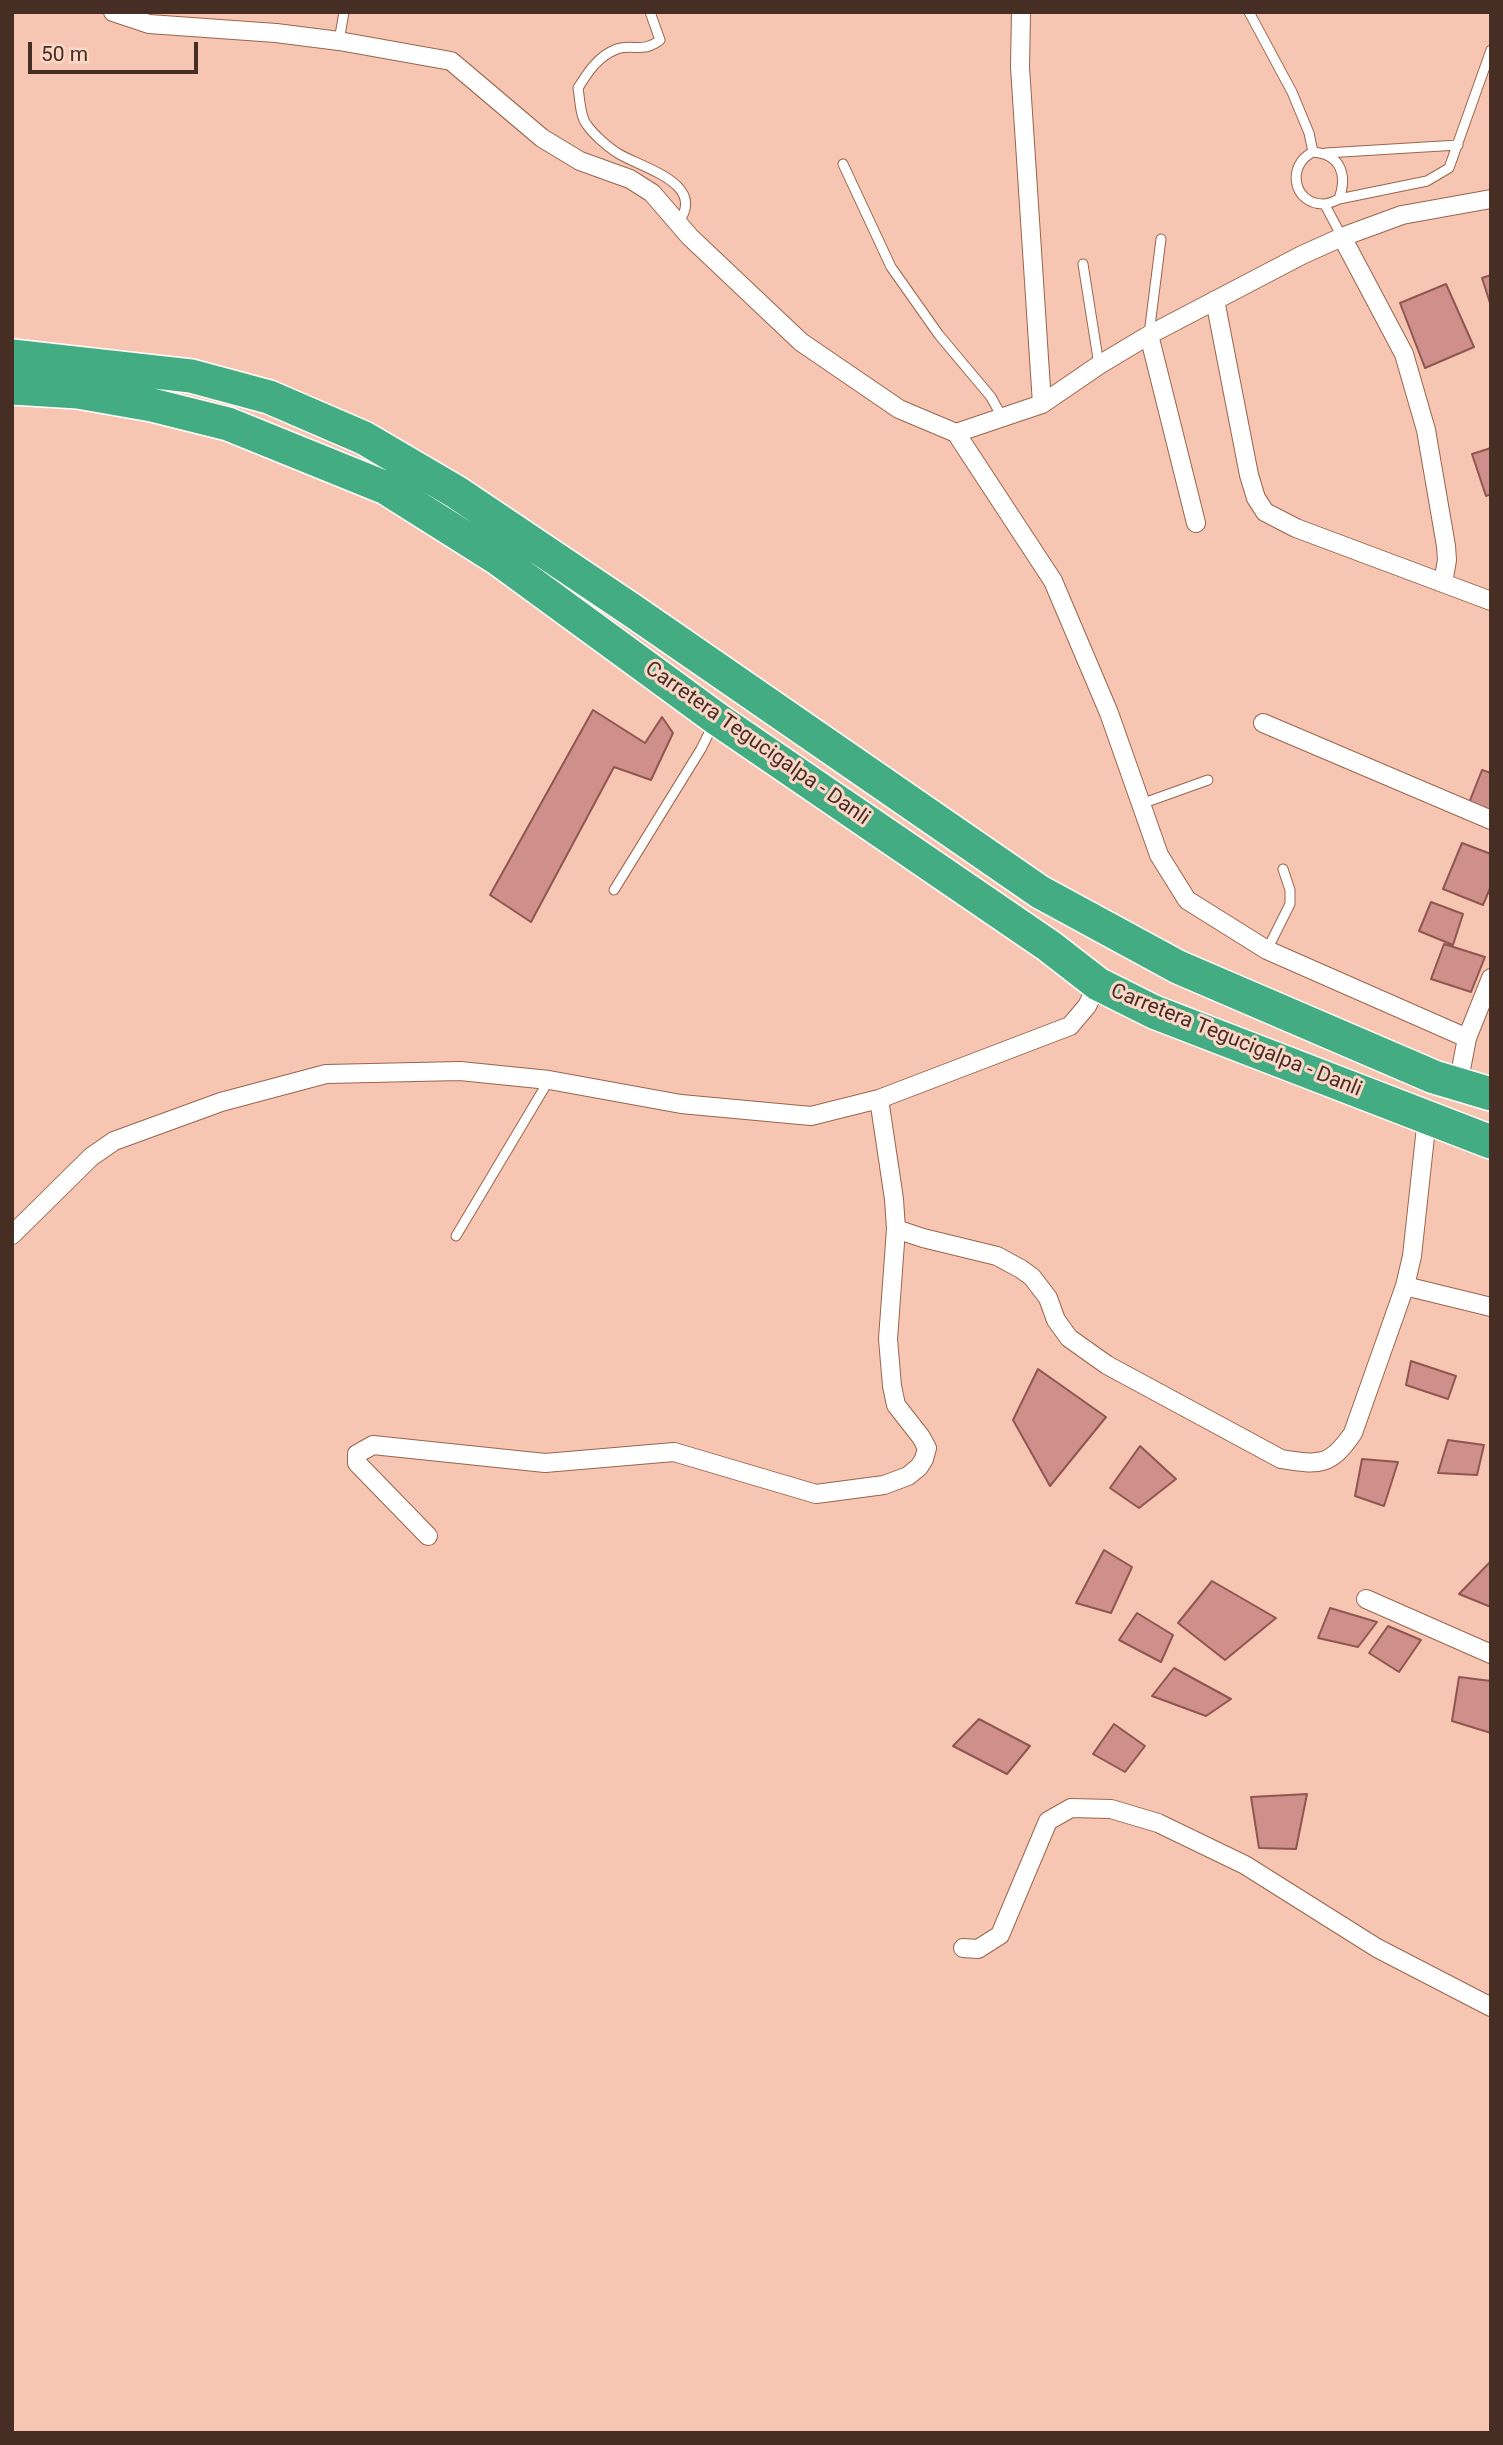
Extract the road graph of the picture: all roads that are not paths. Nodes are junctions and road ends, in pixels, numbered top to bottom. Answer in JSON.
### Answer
{"nodes":[{"id":1,"x":113,"y":12,"type":"edge"},
{"id":2,"x":344,"y":12,"type":"edge"},
{"id":3,"x":650,"y":12,"type":"edge"},
{"id":4,"x":1021,"y":12,"type":"edge"},
{"id":5,"x":1249,"y":12,"type":"edge"},
{"id":6,"x":339,"y":41,"type":"junction"},
{"id":7,"x":1491,"y":50,"type":"edge"},
{"id":8,"x":1458,"y":145,"type":"junction"},
{"id":9,"x":1313,"y":152,"type":"junction"},
{"id":10,"x":1326,"y":153,"type":"junction"},
{"id":11,"x":843,"y":164,"type":"dead end"},
{"id":12,"x":1339,"y":198,"type":"junction"},
{"id":13,"x":1491,"y":199,"type":"edge"},
{"id":14,"x":1325,"y":205,"type":"junction"},
{"id":15,"x":678,"y":224,"type":"junction"},
{"id":16,"x":1342,"y":237,"type":"junction"},
{"id":17,"x":1161,"y":239,"type":"dead end"},
{"id":18,"x":1083,"y":264,"type":"dead end"},
{"id":19,"x":1215,"y":300,"type":"junction"},
{"id":20,"x":1149,"y":335,"type":"junction"},
{"id":21,"x":12,"y":356,"type":"edge"},
{"id":22,"x":1099,"y":365,"type":"junction"},
{"id":23,"x":12,"y":388,"type":"edge"},
{"id":24,"x":1042,"y":404,"type":"junction"},
{"id":25,"x":1003,"y":419,"type":"junction"},
{"id":26,"x":956,"y":433,"type":"junction"},
{"id":27,"x":1196,"y":523,"type":"dead end"},
{"id":28,"x":1443,"y":583,"type":"junction"},
{"id":29,"x":1491,"y":601,"type":"edge"},
{"id":30,"x":717,"y":719,"type":"junction"},
{"id":31,"x":1263,"y":723,"type":"dead end"},
{"id":32,"x":1208,"y":780,"type":"dead end"},
{"id":33,"x":1141,"y":804,"type":"junction"},
{"id":34,"x":1491,"y":820,"type":"edge"},
{"id":35,"x":1283,"y":869,"type":"dead end"},
{"id":36,"x":614,"y":890,"type":"dead end"},
{"id":37,"x":1123,"y":936,"type":"junction"},
{"id":38,"x":1267,"y":950,"type":"junction"},
{"id":39,"x":1178,"y":967,"type":"junction"},
{"id":40,"x":1491,"y":978,"type":"edge"},
{"id":41,"x":1098,"y":984,"type":"junction"},
{"id":42,"x":1154,"y":1012,"type":"junction"},
{"id":43,"x":1467,"y":1038,"type":"junction"},
{"id":44,"x":549,"y":1080,"type":"junction"},
{"id":45,"x":1458,"y":1085,"type":"junction"},
{"id":46,"x":1491,"y":1094,"type":"edge"},
{"id":47,"x":879,"y":1100,"type":"junction"},
{"id":48,"x":1427,"y":1118,"type":"junction"},
{"id":49,"x":1491,"y":1142,"type":"edge"},
{"id":50,"x":896,"y":1229,"type":"junction"},
{"id":51,"x":12,"y":1235,"type":"edge"},
{"id":52,"x":456,"y":1236,"type":"dead end"},
{"id":53,"x":1405,"y":1286,"type":"junction"},
{"id":54,"x":1491,"y":1307,"type":"edge"},
{"id":55,"x":428,"y":1536,"type":"dead end"},
{"id":56,"x":1366,"y":1599,"type":"dead end"},
{"id":57,"x":1491,"y":1654,"type":"edge"},
{"id":58,"x":962,"y":1948,"type":"dead end"},
{"id":59,"x":1491,"y":2007,"type":"edge"}],
"edges":[{"from":1,"to":6,"type":"street"},
{"from":2,"to":6,"type":"lane"},
{"from":3,"to":15,"type":"lane"},
{"from":4,"to":24,"type":"street"},
{"from":5,"to":9,"type":"lane"},
{"from":6,"to":15,"type":"street"},
{"from":7,"to":8,"type":"lane"},
{"from":8,"to":10,"type":"lane"},
{"from":8,"to":12,"type":"lane"},
{"from":9,"to":10,"type":"lane"},
{"from":9,"to":14,"type":"lane"},
{"from":10,"to":12,"type":"lane"},
{"from":11,"to":25,"type":"lane"},
{"from":12,"to":14,"type":"lane"},
{"from":13,"to":16,"type":"street"},
{"from":14,"to":16,"type":"lane"},
{"from":15,"to":26,"type":"street"},
{"from":16,"to":19,"type":"street"},
{"from":16,"to":28,"type":"street"},
{"from":17,"to":20,"type":"lane"},
{"from":18,"to":22,"type":"lane"},
{"from":19,"to":20,"type":"street"},
{"from":19,"to":28,"type":"street"},
{"from":20,"to":22,"type":"street"},
{"from":20,"to":27,"type":"street"},
{"from":21,"to":37,"type":"highway","name":"Carretera Tegucigalpa - Danli"},
{"from":22,"to":24,"type":"street"},
{"from":23,"to":30,"type":"highway","name":"Carretera Tegucigalpa - Danli"},
{"from":24,"to":25,"type":"street"},
{"from":25,"to":26,"type":"street"},
{"from":26,"to":33,"type":"street"},
{"from":28,"to":29,"type":"street"},
{"from":30,"to":36,"type":"lane"},
{"from":30,"to":41,"type":"highway","name":"Carretera Tegucigalpa - Danli"},
{"from":31,"to":34,"type":"street"},
{"from":32,"to":33,"type":"lane"},
{"from":33,"to":38,"type":"street"},
{"from":35,"to":38,"type":"lane"},
{"from":37,"to":39,"type":"highway","name":"Carretera Tegucigalpa - Danli"},
{"from":37,"to":41,"type":"highway"},
{"from":38,"to":43,"type":"street"},
{"from":39,"to":42,"type":"highway"},
{"from":39,"to":45,"type":"highway","name":"Carretera Tegucigalpa - Danli"},
{"from":40,"to":43,"type":"street"},
{"from":41,"to":42,"type":"highway","name":"Carretera Tegucigalpa - Danli"},
{"from":41,"to":47,"type":"street"},
{"from":42,"to":48,"type":"highway","name":"Carretera Tegucigalpa - Danli"},
{"from":43,"to":45,"type":"street"},
{"from":44,"to":47,"type":"street"},
{"from":44,"to":51,"type":"street"},
{"from":44,"to":52,"type":"lane"},
{"from":45,"to":46,"type":"highway","name":"Carretera Tegucigalpa - Danli"},
{"from":47,"to":50,"type":"street"},
{"from":48,"to":49,"type":"highway","name":"Carretera Tegucigalpa - Danli"},
{"from":48,"to":53,"type":"street"},
{"from":50,"to":53,"type":"street"},
{"from":50,"to":55,"type":"street"},
{"from":53,"to":54,"type":"street"},
{"from":56,"to":57,"type":"street"},
{"from":58,"to":59,"type":"street"}]}
